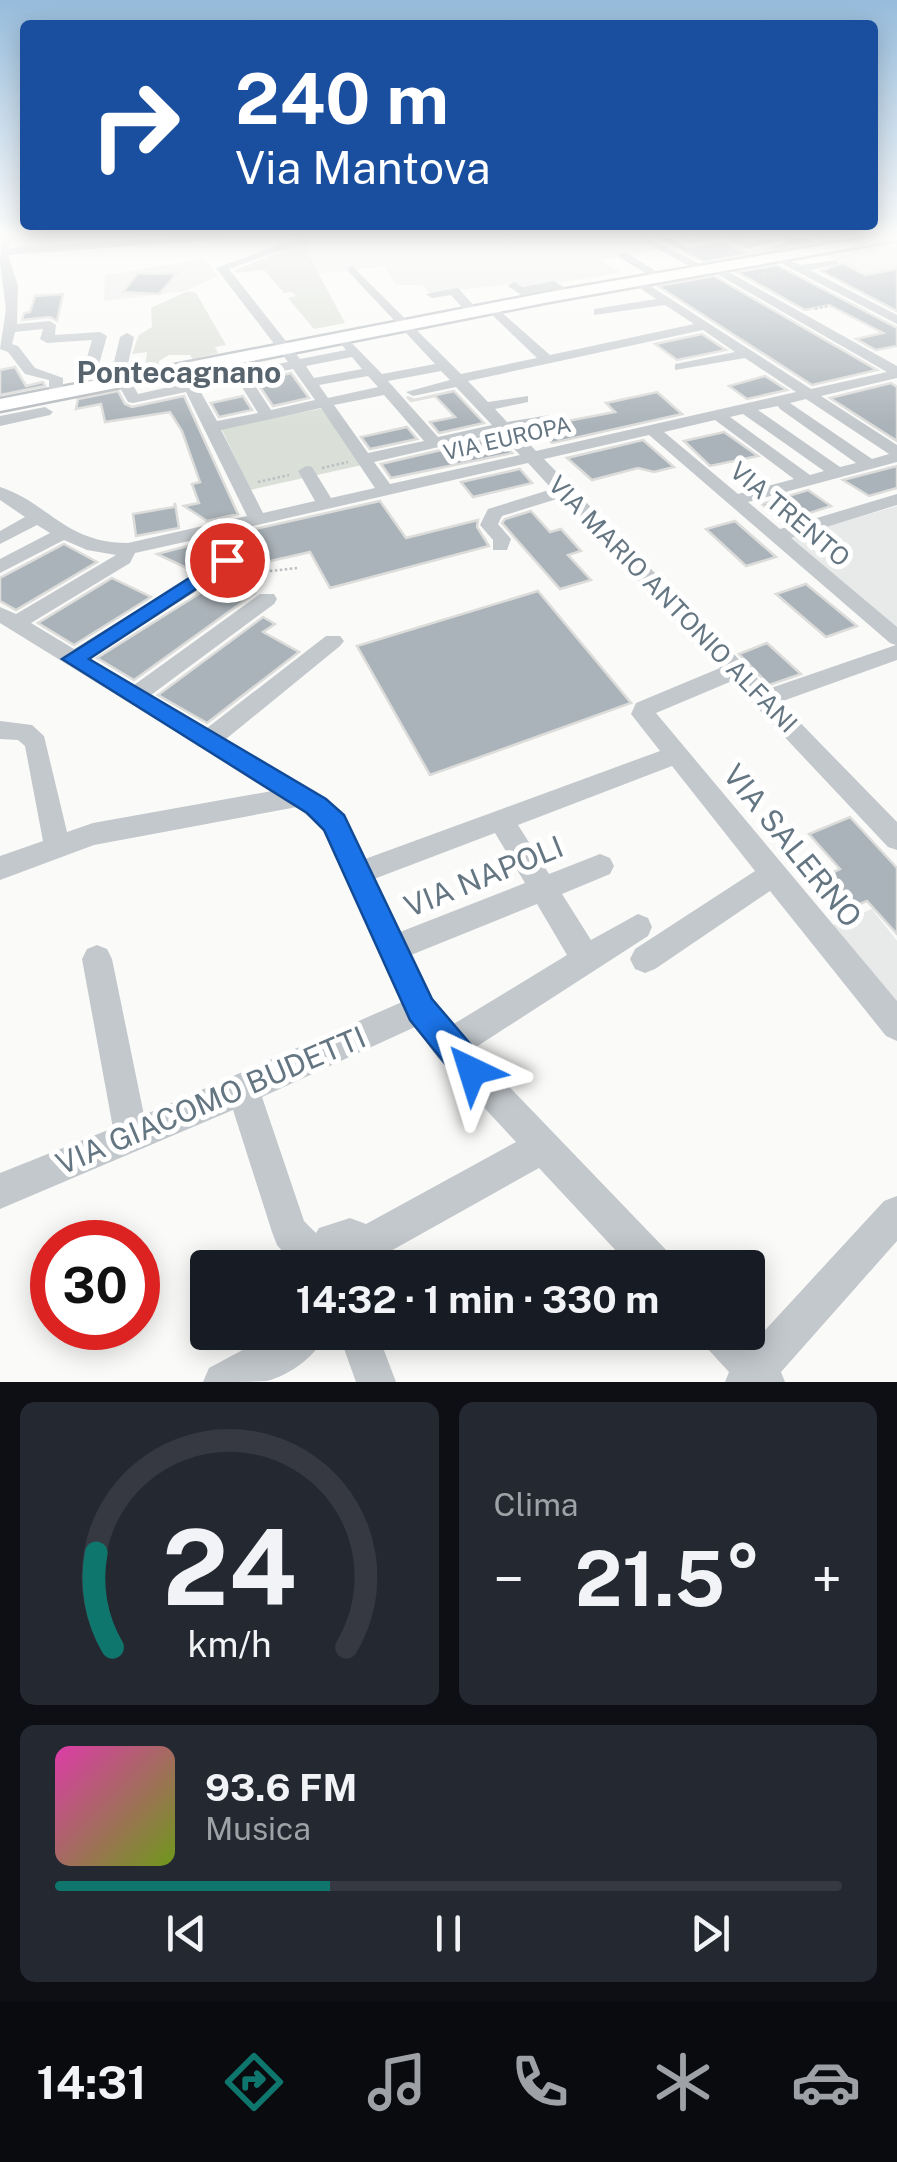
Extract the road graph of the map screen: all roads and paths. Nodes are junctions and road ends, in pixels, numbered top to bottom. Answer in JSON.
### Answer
{"nodes":[{"id":1,"x":247,"y":298,"type":"edge"},
{"id":2,"x":380,"y":298,"type":"edge"},
{"id":3,"x":442,"y":298,"type":"edge"},
{"id":4,"x":466,"y":298,"type":"edge"},
{"id":5,"x":542,"y":298,"type":"edge"},
{"id":6,"x":662,"y":298,"type":"edge"},
{"id":7,"x":776,"y":298,"type":"edge"},
{"id":8,"x":863,"y":298,"type":"edge"},
{"id":9,"x":666,"y":301,"type":"junction"},
{"id":10,"x":436,"y":303,"type":"junction"},
{"id":11,"x":482,"y":310,"type":"junction"},
{"id":12,"x":598,"y":312,"type":"dead end"},
{"id":13,"x":6,"y":313,"type":"edge"},
{"id":14,"x":897,"y":320,"type":"edge"},
{"id":15,"x":406,"y":326,"type":"junction"},
{"id":16,"x":704,"y":326,"type":"junction"},
{"id":17,"x":11,"y":328,"type":"junction"},
{"id":18,"x":126,"y":337,"type":"dead end"},
{"id":19,"x":3,"y":344,"type":"edge"},
{"id":20,"x":350,"y":346,"type":"junction"},
{"id":21,"x":745,"y":354,"type":"junction"},
{"id":22,"x":290,"y":357,"type":"junction"},
{"id":23,"x":328,"y":358,"type":"junction"},
{"id":24,"x":546,"y":359,"type":"junction"},
{"id":25,"x":228,"y":362,"type":"junction"},
{"id":26,"x":63,"y":365,"type":"junction"},
{"id":27,"x":444,"y":366,"type":"junction"},
{"id":28,"x":27,"y":367,"type":"junction"},
{"id":29,"x":680,"y":367,"type":"dead end"},
{"id":30,"x":0,"y":368,"type":"edge"},
{"id":31,"x":897,"y":373,"type":"edge"},
{"id":32,"x":342,"y":376,"type":"junction"},
{"id":33,"x":186,"y":379,"type":"junction"},
{"id":34,"x":378,"y":380,"type":"junction"},
{"id":35,"x":459,"y":381,"type":"junction"},
{"id":36,"x":120,"y":382,"type":"junction"},
{"id":37,"x":308,"y":383,"type":"junction"},
{"id":38,"x":85,"y":389,"type":"junction"},
{"id":39,"x":413,"y":392,"type":"dead end"},
{"id":40,"x":806,"y":395,"type":"junction"},
{"id":41,"x":356,"y":396,"type":"junction"},
{"id":42,"x":524,"y":399,"type":"dead end"},
{"id":43,"x":323,"y":403,"type":"junction"},
{"id":44,"x":0,"y":405,"type":"edge"},
{"id":45,"x":785,"y":406,"type":"dead end"},
{"id":46,"x":484,"y":408,"type":"junction"},
{"id":47,"x":745,"y":408,"type":"junction"},
{"id":48,"x":45,"y":412,"type":"dead end"},
{"id":49,"x":717,"y":414,"type":"junction"},
{"id":50,"x":267,"y":415,"type":"junction"},
{"id":51,"x":545,"y":418,"type":"dead end"},
{"id":52,"x":0,"y":421,"type":"edge"},
{"id":53,"x":851,"y":423,"type":"junction"},
{"id":54,"x":212,"y":427,"type":"junction"},
{"id":55,"x":503,"y":427,"type":"junction"},
{"id":56,"x":650,"y":429,"type":"junction"},
{"id":57,"x":823,"y":431,"type":"junction"},
{"id":58,"x":786,"y":438,"type":"junction"},
{"id":59,"x":434,"y":443,"type":"junction"},
{"id":60,"x":759,"y":446,"type":"junction"},
{"id":61,"x":897,"y":454,"type":"edge"},
{"id":62,"x":530,"y":455,"type":"junction"},
{"id":63,"x":364,"y":458,"type":"junction"},
{"id":64,"x":869,"y":464,"type":"junction"},
{"id":65,"x":306,"y":471,"type":"dead end"},
{"id":66,"x":837,"y":473,"type":"junction"},
{"id":67,"x":807,"y":481,"type":"junction"},
{"id":68,"x":385,"y":490,"type":"junction"},
{"id":69,"x":564,"y":490,"type":"junction"},
{"id":70,"x":0,"y":492,"type":"edge"},
{"id":71,"x":897,"y":499,"type":"edge"},
{"id":72,"x":734,"y":500,"type":"junction"},
{"id":73,"x":325,"y":503,"type":"junction"},
{"id":74,"x":39,"y":517,"type":"junction"},
{"id":75,"x":257,"y":518,"type":"junction"},
{"id":76,"x":220,"y":526,"type":"junction"},
{"id":77,"x":65,"y":532,"type":"junction"},
{"id":78,"x":777,"y":536,"type":"junction"},
{"id":79,"x":0,"y":538,"type":"edge"},
{"id":80,"x":500,"y":546,"type":"dead end"},
{"id":81,"x":128,"y":549,"type":"junction"},
{"id":82,"x":238,"y":556,"type":"junction"},
{"id":83,"x":0,"y":568,"type":"edge"},
{"id":84,"x":297,"y":568,"type":"dead end"},
{"id":85,"x":268,"y":599,"type":"dead end"},
{"id":86,"x":8,"y":619,"type":"edge"},
{"id":87,"x":897,"y":638,"type":"edge"},
{"id":88,"x":334,"y":641,"type":"dead end"},
{"id":89,"x":897,"y":652,"type":"edge"},
{"id":90,"x":73,"y":659,"type":"junction"},
{"id":91,"x":736,"y":670,"type":"junction"},
{"id":92,"x":134,"y":696,"type":"junction"},
{"id":93,"x":763,"y":698,"type":"junction"},
{"id":94,"x":0,"y":730,"type":"edge"},
{"id":95,"x":209,"y":740,"type":"junction"},
{"id":96,"x":676,"y":755,"type":"junction"},
{"id":97,"x":300,"y":796,"type":"junction"},
{"id":98,"x":502,"y":821,"type":"junction"},
{"id":99,"x":897,"y":839,"type":"edge"},
{"id":100,"x":57,"y":847,"type":"junction"},
{"id":101,"x":600,"y":866,"type":"dead end"},
{"id":102,"x":0,"y":868,"type":"edge"},
{"id":103,"x":358,"y":872,"type":"junction"},
{"id":104,"x":774,"y":874,"type":"junction"},
{"id":105,"x":544,"y":888,"type":"junction"},
{"id":106,"x":638,"y":927,"type":"dead end"},
{"id":107,"x":393,"y":948,"type":"junction"},
{"id":108,"x":586,"y":958,"type":"junction"},
{"id":109,"x":97,"y":959,"type":"dead end"},
{"id":110,"x":645,"y":959,"type":"dead end"},
{"id":111,"x":421,"y":1010,"type":"junction"},
{"id":112,"x":897,"y":1025,"type":"edge"},
{"id":113,"x":448,"y":1046,"type":"junction"},
{"id":114,"x":244,"y":1090,"type":"junction"},
{"id":115,"x":132,"y":1138,"type":"junction"},
{"id":116,"x":542,"y":1147,"type":"junction"},
{"id":117,"x":0,"y":1191,"type":"edge"},
{"id":118,"x":897,"y":1214,"type":"edge"},
{"id":119,"x":305,"y":1250,"type":"edge"},
{"id":120,"x":326,"y":1250,"type":"edge"},
{"id":121,"x":365,"y":1250,"type":"edge"},
{"id":122,"x":380,"y":1250,"type":"edge"},
{"id":123,"x":641,"y":1250,"type":"edge"},
{"id":124,"x":286,"y":1350,"type":"edge"},
{"id":125,"x":364,"y":1350,"type":"edge"},
{"id":126,"x":734,"y":1350,"type":"edge"},
{"id":127,"x":756,"y":1378,"type":"edge"},
{"id":128,"x":222,"y":1382,"type":"edge"},
{"id":129,"x":376,"y":1382,"type":"edge"}],
"edges":[{"from":1,"to":22,"type":"street"},
{"from":2,"to":15,"type":"street","name":"VIA MARIO ANTONIO ALFANI"},
{"from":3,"to":10,"type":"street"},
{"from":4,"to":11,"type":"street"},
{"from":5,"to":11,"type":"main road"},
{"from":6,"to":9,"type":"street"},
{"from":7,"to":31,"type":"street"},
{"from":8,"to":14,"type":"street"},
{"from":9,"to":12,"type":"street"},
{"from":9,"to":16,"type":"street"},
{"from":10,"to":11,"type":"main road"},
{"from":10,"to":15,"type":"main road"},
{"from":11,"to":24,"type":"street"},
{"from":13,"to":17,"type":"street"},
{"from":15,"to":20,"type":"main road"},
{"from":15,"to":27,"type":"street","name":"VIA MARIO ANTONIO ALFANI"},
{"from":16,"to":21,"type":"street"},
{"from":16,"to":24,"type":"street"},
{"from":17,"to":19,"type":"street"},
{"from":17,"to":26,"type":"street"},
{"from":18,"to":36,"type":"street"},
{"from":19,"to":28,"type":"street"},
{"from":20,"to":22,"type":"main road"},
{"from":20,"to":23,"type":"street"},
{"from":20,"to":34,"type":"street"},
{"from":21,"to":29,"type":"street"},
{"from":21,"to":40,"type":"street"},
{"from":22,"to":23,"type":"street"},
{"from":22,"to":25,"type":"main road"},
{"from":22,"to":37,"type":"street"},
{"from":23,"to":32,"type":"street"},
{"from":24,"to":35,"type":"street"},
{"from":25,"to":33,"type":"main road"},
{"from":25,"to":50,"type":"street"},
{"from":26,"to":28,"type":"street"},
{"from":26,"to":38,"type":"main road"},
{"from":26,"to":38,"type":"street"},
{"from":26,"to":44,"type":"main road"},
{"from":27,"to":34,"type":"street"},
{"from":27,"to":35,"type":"street","name":"VIA MARIO ANTONIO ALFANI"},
{"from":28,"to":30,"type":"street"},
{"from":31,"to":40,"type":"street","name":"VIA EUROPA"},
{"from":32,"to":34,"type":"street"},
{"from":32,"to":37,"type":"street"},
{"from":32,"to":41,"type":"street"},
{"from":33,"to":36,"type":"main road"},
{"from":33,"to":54,"type":"street"},
{"from":34,"to":41,"type":"street"},
{"from":34,"to":59,"type":"street"},
{"from":35,"to":39,"type":"street"},
{"from":35,"to":46,"type":"street","name":"VIA MARIO ANTONIO ALFANI"},
{"from":36,"to":38,"type":"main road"},
{"from":37,"to":43,"type":"street"},
{"from":40,"to":47,"type":"street","name":"VIA EUROPA"},
{"from":40,"to":53,"type":"street"},
{"from":41,"to":43,"type":"street"},
{"from":42,"to":46,"type":"street"},
{"from":43,"to":50,"type":"street"},
{"from":43,"to":63,"type":"street"},
{"from":45,"to":57,"type":"street"},
{"from":46,"to":55,"type":"street","name":"VIA MARIO ANTONIO ALFANI"},
{"from":47,"to":49,"type":"street","name":"VIA EUROPA"},
{"from":47,"to":58,"type":"street"},
{"from":48,"to":52,"type":"street"},
{"from":49,"to":56,"type":"street","name":"VIA EUROPA"},
{"from":49,"to":60,"type":"street"},
{"from":50,"to":54,"type":"street"},
{"from":51,"to":55,"type":"street"},
{"from":53,"to":57,"type":"street"},
{"from":53,"to":61,"type":"street"},
{"from":54,"to":75,"type":"street"},
{"from":55,"to":59,"type":"street"},
{"from":55,"to":62,"type":"street","name":"VIA MARIO ANTONIO ALFANI"},
{"from":56,"to":62,"type":"street","name":"VIA EUROPA"},
{"from":56,"to":72,"type":"street","name":"VIA TRENTO"},
{"from":57,"to":58,"type":"street"},
{"from":57,"to":64,"type":"street"},
{"from":58,"to":60,"type":"street"},
{"from":58,"to":66,"type":"street"},
{"from":59,"to":63,"type":"street"},
{"from":60,"to":67,"type":"street"},
{"from":61,"to":64,"type":"street"},
{"from":62,"to":68,"type":"street","name":"VIA EUROPA"},
{"from":62,"to":69,"type":"street","name":"VIA MARIO ANTONIO ALFANI"},
{"from":63,"to":68,"type":"street"},
{"from":64,"to":66,"type":"street"},
{"from":65,"to":73,"type":"street"},
{"from":66,"to":67,"type":"street"},
{"from":67,"to":72,"type":"street"},
{"from":68,"to":73,"type":"street","name":"VIA EUROPA"},
{"from":69,"to":80,"type":"street"},
{"from":69,"to":91,"type":"street","name":"VIA MARIO ANTONIO ALFANI"},
{"from":70,"to":74,"type":"street"},
{"from":71,"to":78,"type":"street"},
{"from":72,"to":78,"type":"street","name":"VIA TRENTO"},
{"from":73,"to":75,"type":"street","name":"VIA EUROPA"},
{"from":74,"to":77,"type":"street"},
{"from":74,"to":79,"type":"street"},
{"from":75,"to":76,"type":"street","name":"VIA EUROPA"},
{"from":76,"to":81,"type":"street","name":"VIA EUROPA"},
{"from":76,"to":82,"type":"street"},
{"from":77,"to":81,"type":"street"},
{"from":77,"to":83,"type":"street"},
{"from":78,"to":87,"type":"street","name":"VIA TRENTO"},
{"from":81,"to":86,"type":"street"},
{"from":82,"to":84,"type":"path"},
{"from":82,"to":90,"type":"street"},
{"from":85,"to":92,"type":"street"},
{"from":86,"to":90,"type":"street"},
{"from":88,"to":95,"type":"street"},
{"from":89,"to":93,"type":"street"},
{"from":90,"to":92,"type":"street"},
{"from":91,"to":93,"type":"street","name":"VIA MARIO ANTONIO ALFANI"},
{"from":91,"to":96,"type":"street","name":"VIA SALERNO"},
{"from":92,"to":95,"type":"street"},
{"from":93,"to":99,"type":"street","name":"VIA MARIO ANTONIO ALFANI"},
{"from":94,"to":100,"type":"street"},
{"from":95,"to":97,"type":"street"},
{"from":96,"to":98,"type":"street"},
{"from":96,"to":104,"type":"street","name":"VIA SALERNO"},
{"from":97,"to":100,"type":"street"},
{"from":97,"to":103,"type":"street"},
{"from":98,"to":103,"type":"street"},
{"from":98,"to":105,"type":"street"},
{"from":100,"to":102,"type":"street"},
{"from":101,"to":105,"type":"street","name":"VIA NAPOLI"},
{"from":103,"to":107,"type":"street"},
{"from":104,"to":110,"type":"street"},
{"from":104,"to":112,"type":"street","name":"VIA SALERNO"},
{"from":105,"to":107,"type":"street","name":"VIA NAPOLI"},
{"from":105,"to":108,"type":"street"},
{"from":106,"to":108,"type":"street"},
{"from":107,"to":111,"type":"street"},
{"from":108,"to":113,"type":"street"},
{"from":109,"to":115,"type":"street"},
{"from":111,"to":113,"type":"street"},
{"from":111,"to":114,"type":"street","name":"VIA GIACOMO BUDETTI"},
{"from":113,"to":116,"type":"street"},
{"from":114,"to":115,"type":"street","name":"VIA GIACOMO BUDETTI"},
{"from":114,"to":119,"type":"street"},
{"from":115,"to":117,"type":"street","name":"VIA GIACOMO BUDETTI"},
{"from":116,"to":122,"type":"street"},
{"from":116,"to":123,"type":"street"},
{"from":118,"to":127,"type":"street"},
{"from":120,"to":121,"type":"street"},
{"from":124,"to":128,"type":"street"},
{"from":125,"to":129,"type":"street"},
{"from":126,"to":127,"type":"street"}]}
